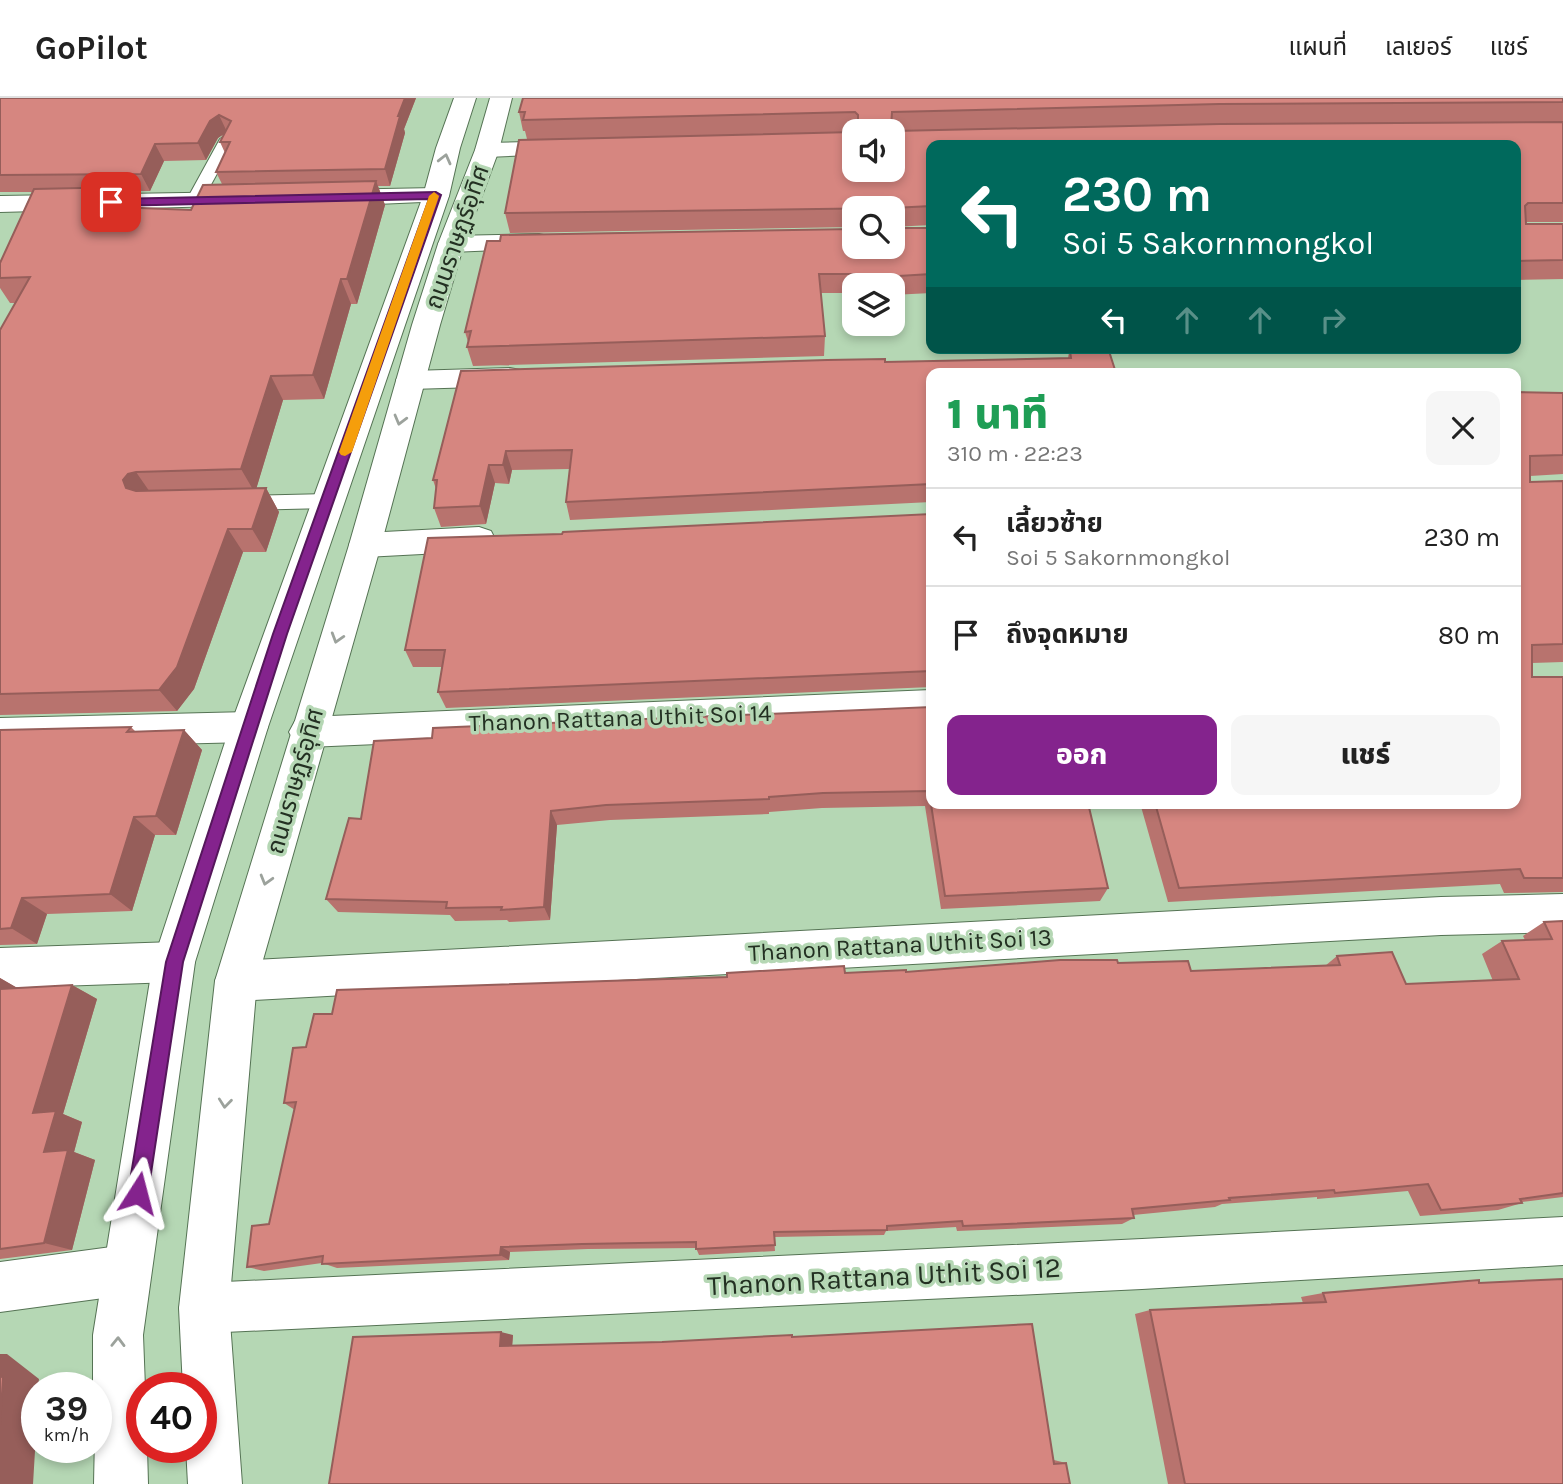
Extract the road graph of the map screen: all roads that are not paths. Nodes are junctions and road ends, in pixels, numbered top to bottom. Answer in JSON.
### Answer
{"nodes":[{"id":1,"x":465,"y":98,"type":"edge"},
{"id":2,"x":501,"y":98,"type":"edge"},
{"id":3,"x":228,"y":139,"type":"edge"},
{"id":4,"x":596,"y":148,"type":"edge"},
{"id":5,"x":488,"y":150,"type":"junction"},
{"id":6,"x":436,"y":195,"type":"junction"},
{"id":7,"x":274,"y":199,"type":"edge"},
{"id":8,"x":301,"y":199,"type":"edge"},
{"id":9,"x":194,"y":201,"type":"junction"},
{"id":10,"x":0,"y":204,"type":"edge"},
{"id":11,"x":562,"y":242,"type":"edge"},
{"id":12,"x":450,"y":244,"type":"junction"},
{"id":13,"x":409,"y":323,"type":"junction"},
{"id":14,"x":534,"y":376,"type":"edge"},
{"id":15,"x":411,"y":380,"type":"junction"},
{"id":16,"x":328,"y":501,"type":"junction"},
{"id":17,"x":220,"y":503,"type":"edge"},
{"id":18,"x":503,"y":538,"type":"edge"},
{"id":19,"x":365,"y":545,"type":"junction"},
{"id":20,"x":926,"y":705,"type":"edge"},
{"id":21,"x":248,"y":727,"type":"junction"},
{"id":22,"x":309,"y":732,"type":"junction"},
{"id":23,"x":0,"y":733,"type":"edge"},
{"id":24,"x":1563,"y":913,"type":"edge"},
{"id":25,"x":174,"y":962,"type":"junction"},
{"id":26,"x":0,"y":968,"type":"edge"},
{"id":27,"x":236,"y":981,"type":"junction"},
{"id":28,"x":1563,"y":1241,"type":"edge"},
{"id":29,"x":126,"y":1270,"type":"junction"},
{"id":30,"x":0,"y":1287,"type":"edge"},
{"id":31,"x":204,"y":1308,"type":"junction"},
{"id":32,"x":121,"y":1484,"type":"edge"},
{"id":33,"x":215,"y":1484,"type":"edge"}],
"edges":[{"from":6,"to":1,"type":"street","name":"ถนนราษฏร์อุทิศ","one_way":true},
{"from":2,"to":5,"type":"street","name":"ถนนราษฏร์อุทิศ"},
{"from":3,"to":9,"type":"lane"},
{"from":4,"to":5,"type":"street"},
{"from":5,"to":12,"type":"street","name":"ถนนราษฏร์อุทิศ"},
{"from":6,"to":8,"type":"street"},
{"from":6,"to":13,"type":"street","name":"ถนนราษฏร์อุทิศ"},
{"from":7,"to":9,"type":"street"},
{"from":9,"to":10,"type":"street"},
{"from":11,"to":12,"type":"street"},
{"from":12,"to":13,"type":"street","name":"ถนนราษฏร์อุทิศ"},
{"from":13,"to":15,"type":"street","name":"ถนนราษฏร์อุทิศ"},
{"from":13,"to":16,"type":"street","name":"ถนนราษฏร์อุทิศ"},
{"from":14,"to":15,"type":"street"},
{"from":15,"to":19,"type":"street","name":"ถนนราษฏร์อุทิศ","one_way":true},
{"from":16,"to":17,"type":"lane"},
{"from":16,"to":21,"type":"street","name":"ถนนราษฏร์อุทิศ"},
{"from":18,"to":19,"type":"street"},
{"from":19,"to":22,"type":"street","name":"ถนนราษฏร์อุทิศ","one_way":true},
{"from":20,"to":22,"type":"street","name":"Thanon Rattana Uthit Soi 14"},
{"from":21,"to":23,"type":"street"},
{"from":21,"to":25,"type":"street","name":"ถนนราษฏร์อุทิศ"},
{"from":22,"to":27,"type":"street","name":"ถนนราษฏร์อุทิศ","one_way":true},
{"from":24,"to":27,"type":"street","name":"Thanon Rattana Uthit Soi 13"},
{"from":25,"to":26,"type":"street"},
{"from":25,"to":29,"type":"street","name":"ถนนราษฏร์อุทิศ"},
{"from":27,"to":31,"type":"street","name":"ถนนราษฏร์อุทิศ","one_way":true},
{"from":28,"to":31,"type":"street","name":"Thanon Rattana Uthit Soi 12"},
{"from":29,"to":30,"type":"street"},
{"from":32,"to":29,"type":"street","name":"ถนนราษฏร์อุทิศ","one_way":true},
{"from":31,"to":33,"type":"street","name":"ถนนราษฏร์อุทิศ"}]}
